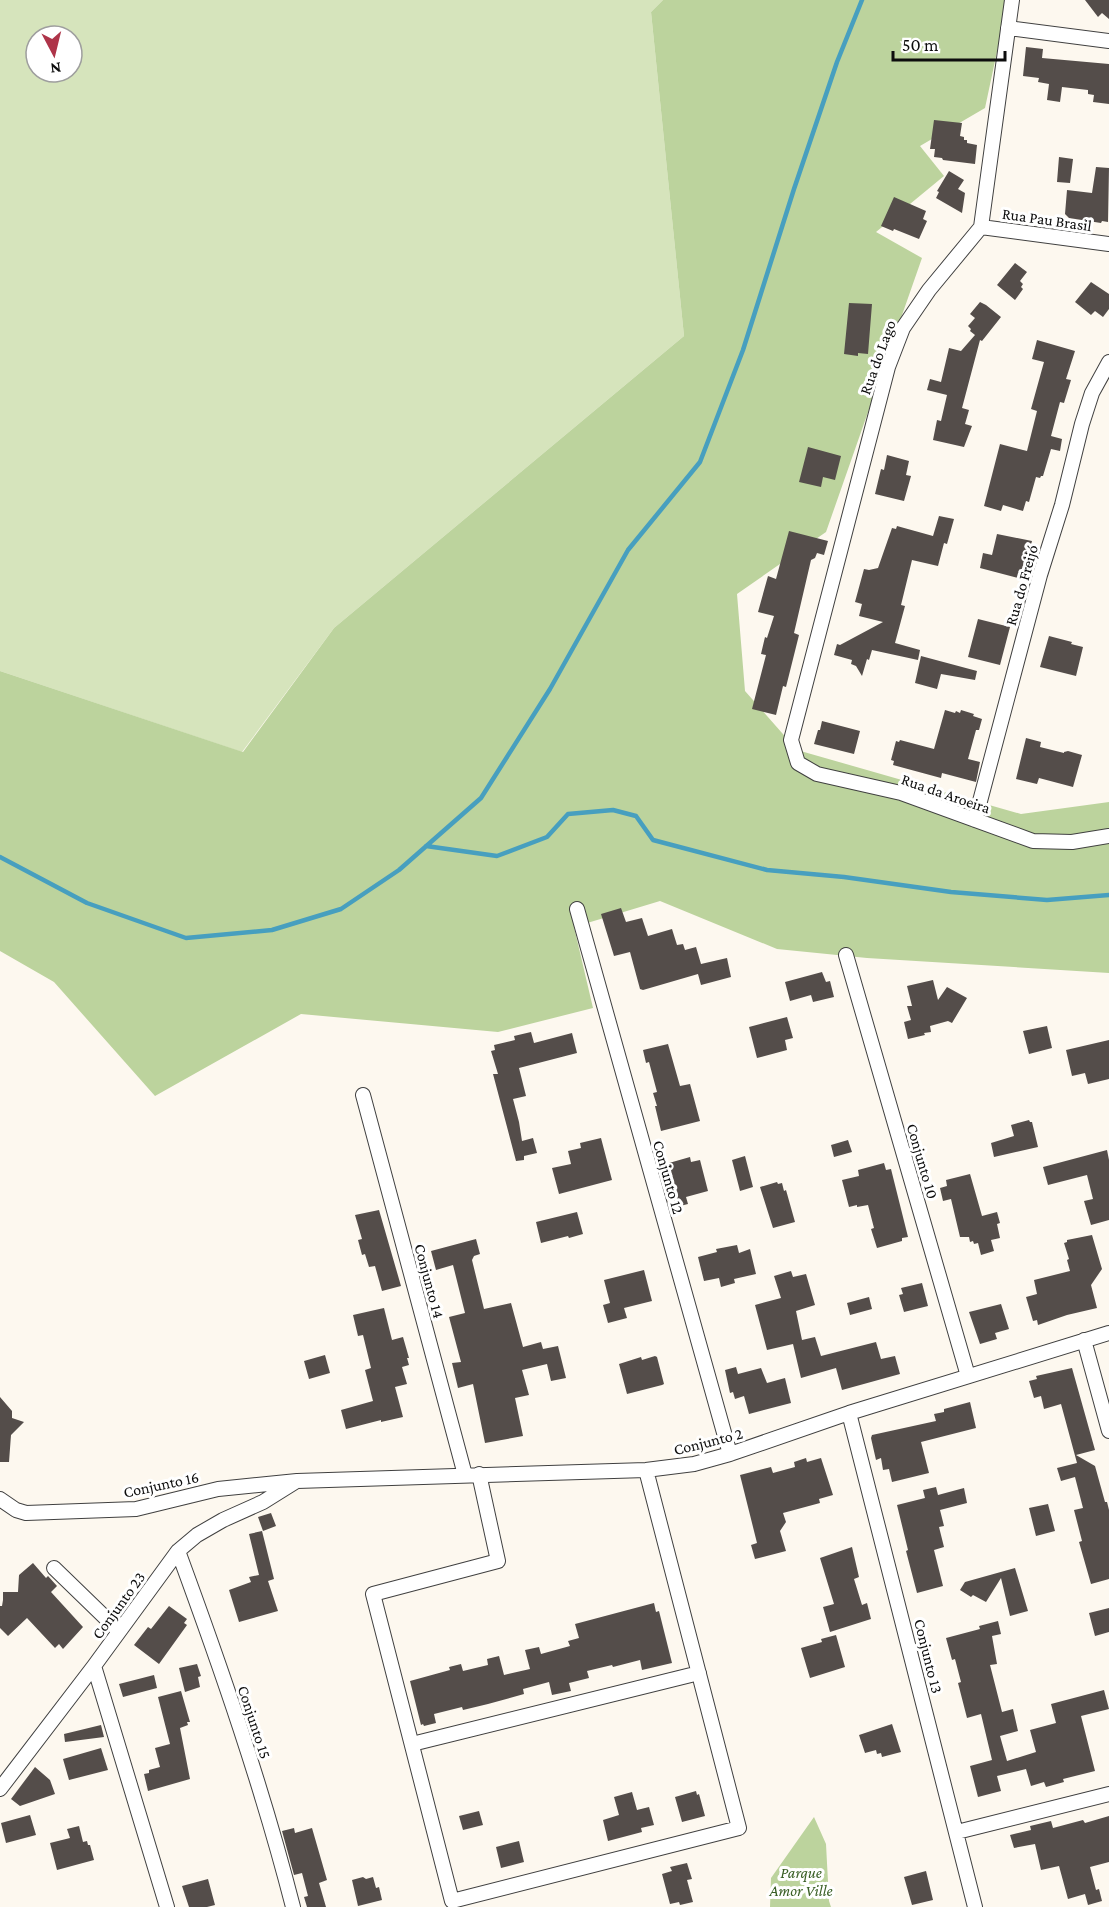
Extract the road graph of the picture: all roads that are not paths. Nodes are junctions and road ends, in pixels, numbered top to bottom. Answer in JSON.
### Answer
{"nodes":[{"id":1,"x":1012,"y":0,"type":"edge"},
{"id":2,"x":1008,"y":28,"type":"junction"},
{"id":3,"x":1109,"y":41,"type":"edge"},
{"id":4,"x":981,"y":227,"type":"junction"},
{"id":5,"x":1109,"y":244,"type":"edge"},
{"id":6,"x":1109,"y":362,"type":"edge"},
{"id":7,"x":791,"y":741,"type":"joint"},
{"id":8,"x":975,"y":820,"type":"junction"},
{"id":9,"x":1109,"y":836,"type":"edge"},
{"id":10,"x":577,"y":909,"type":"dead end"},
{"id":11,"x":846,"y":955,"type":"dead end"},
{"id":12,"x":363,"y":1095,"type":"dead end"},
{"id":13,"x":1109,"y":1333,"type":"edge"},
{"id":14,"x":1084,"y":1340,"type":"junction"},
{"id":15,"x":968,"y":1376,"type":"junction"},
{"id":16,"x":849,"y":1413,"type":"junction"},
{"id":17,"x":1109,"y":1431,"type":"edge"},
{"id":18,"x":730,"y":1454,"type":"junction"},
{"id":19,"x":646,"y":1470,"type":"junction"},
{"id":20,"x":472,"y":1475,"type":"junction"},
{"id":21,"x":297,"y":1480,"type":"junction"},
{"id":22,"x":0,"y":1499,"type":"edge"},
{"id":23,"x":178,"y":1551,"type":"junction"},
{"id":24,"x":54,"y":1568,"type":"dead end"},
{"id":25,"x":119,"y":1631,"type":"junction"},
{"id":26,"x":94,"y":1666,"type":"junction"},
{"id":27,"x":699,"y":1672,"type":"junction"},
{"id":28,"x":412,"y":1744,"type":"junction"},
{"id":29,"x":0,"y":1789,"type":"edge"},
{"id":30,"x":1109,"y":1794,"type":"edge"},
{"id":31,"x":957,"y":1832,"type":"junction"},
{"id":32,"x":167,"y":1907,"type":"edge"},
{"id":33,"x":293,"y":1907,"type":"edge"},
{"id":34,"x":975,"y":1907,"type":"edge"}],
"edges":[{"from":1,"to":2,"type":"street"},
{"from":2,"to":3,"type":"street"},
{"from":2,"to":4,"type":"street"},
{"from":4,"to":5,"type":"street","name":"Rua Pau Brasil"},
{"from":4,"to":7,"type":"street","name":"Rua do Lago"},
{"from":6,"to":8,"type":"street","name":"Rua do Freijó"},
{"from":7,"to":8,"type":"street","name":"Rua da Aroeira"},
{"from":8,"to":9,"type":"street","name":"Rua da Aroeira"},
{"from":10,"to":18,"type":"street","name":"Conjunto 12"},
{"from":11,"to":15,"type":"street","name":"Conjunto 10"},
{"from":12,"to":20,"type":"street","name":"Conjunto 14"},
{"from":13,"to":14,"type":"street","name":"Conjunto 2"},
{"from":14,"to":15,"type":"street","name":"Conjunto 2"},
{"from":14,"to":17,"type":"street"},
{"from":15,"to":16,"type":"street","name":"Conjunto 2"},
{"from":16,"to":18,"type":"street","name":"Conjunto 2"},
{"from":16,"to":31,"type":"street","name":"Conjunto 13"},
{"from":18,"to":19,"type":"street","name":"Conjunto 2"},
{"from":19,"to":20,"type":"street","name":"Conjunto 2"},
{"from":19,"to":27,"type":"street"},
{"from":20,"to":21,"type":"street","name":"Conjunto 2"},
{"from":20,"to":28,"type":"street","name":"Conjunto 14"},
{"from":21,"to":22,"type":"street","name":"Conjunto 16"},
{"from":21,"to":23,"type":"street","name":"Conjunto 23"},
{"from":23,"to":25,"type":"street","name":"Conjunto 23"},
{"from":23,"to":33,"type":"street","name":"Conjunto 15"},
{"from":24,"to":25,"type":"street"},
{"from":25,"to":26,"type":"street","name":"Conjunto 23"},
{"from":26,"to":29,"type":"street","name":"Conjunto 23"},
{"from":26,"to":32,"type":"street"},
{"from":27,"to":28,"type":"street"},
{"from":27,"to":28,"type":"street"},
{"from":30,"to":31,"type":"street"},
{"from":31,"to":34,"type":"street","name":"Conjunto 13"}]}
